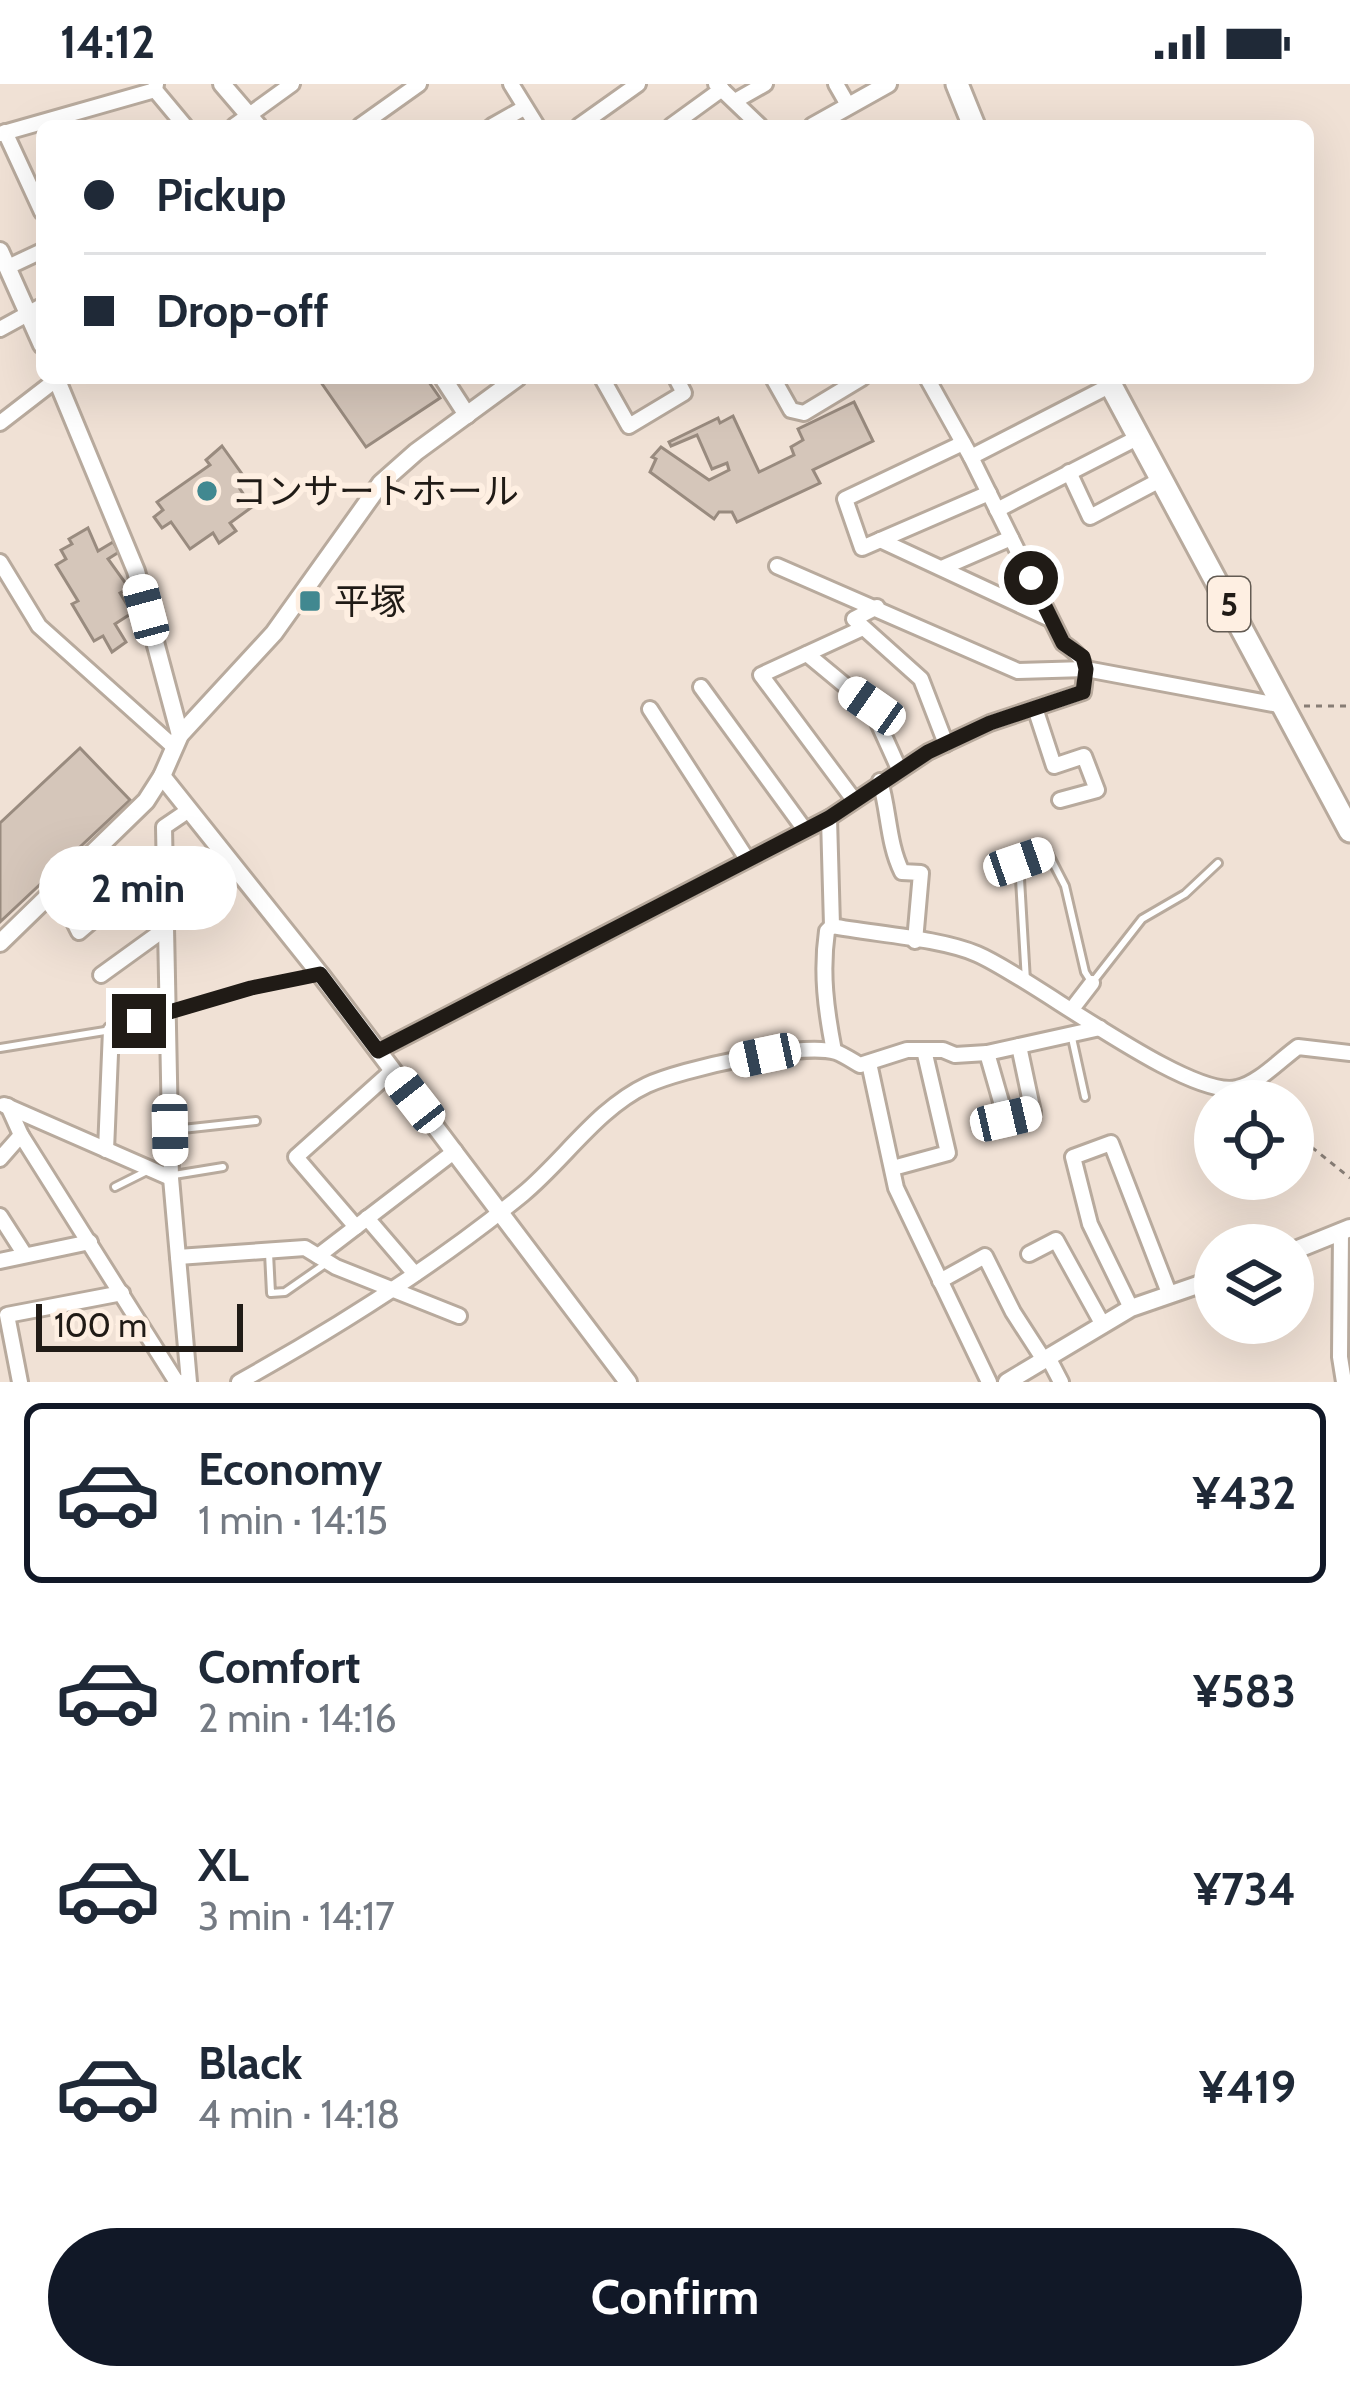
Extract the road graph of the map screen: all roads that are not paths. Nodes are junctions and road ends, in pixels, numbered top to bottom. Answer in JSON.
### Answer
{"nodes":[{"id":1,"x":222,"y":84,"type":"edge"},
{"id":2,"x":292,"y":84,"type":"edge"},
{"id":3,"x":419,"y":84,"type":"edge"},
{"id":4,"x":511,"y":84,"type":"edge"},
{"id":5,"x":638,"y":84,"type":"edge"},
{"id":6,"x":765,"y":84,"type":"edge"},
{"id":7,"x":836,"y":84,"type":"edge"},
{"id":8,"x":888,"y":84,"type":"edge"},
{"id":9,"x":957,"y":84,"type":"edge"},
{"id":10,"x":156,"y":87,"type":"edge"},
{"id":11,"x":724,"y":91,"type":"edge"},
{"id":12,"x":848,"y":105,"type":"junction"},
{"id":13,"x":524,"y":108,"type":"junction"},
{"id":14,"x":60,"y":120,"type":"edge"},
{"id":15,"x":180,"y":120,"type":"edge"},
{"id":16,"x":245,"y":120,"type":"edge"},
{"id":17,"x":250,"y":120,"type":"edge"},
{"id":18,"x":368,"y":120,"type":"edge"},
{"id":19,"x":503,"y":120,"type":"edge"},
{"id":20,"x":532,"y":120,"type":"edge"},
{"id":21,"x":587,"y":120,"type":"edge"},
{"id":22,"x":680,"y":120,"type":"edge"},
{"id":23,"x":754,"y":120,"type":"edge"},
{"id":24,"x":823,"y":120,"type":"edge"},
{"id":25,"x":972,"y":120,"type":"edge"},
{"id":26,"x":36,"y":126,"type":"edge"},
{"id":27,"x":3,"y":133,"type":"edge"},
{"id":28,"x":36,"y":200,"type":"edge"},
{"id":29,"x":36,"y":252,"type":"edge"},
{"id":30,"x":2,"y":258,"type":"edge"},
{"id":31,"x":35,"y":309,"type":"edge"},
{"id":32,"x":0,"y":329,"type":"edge"},
{"id":33,"x":50,"y":384,"type":"edge"},
{"id":34,"x":58,"y":384,"type":"edge"},
{"id":35,"x":447,"y":384,"type":"edge"},
{"id":36,"x":509,"y":384,"type":"edge"},
{"id":37,"x":605,"y":384,"type":"edge"},
{"id":38,"x":679,"y":384,"type":"edge"},
{"id":39,"x":776,"y":384,"type":"edge"},
{"id":40,"x":852,"y":384,"type":"edge"},
{"id":41,"x":930,"y":384,"type":"edge"},
{"id":42,"x":1105,"y":384,"type":"edge"},
{"id":43,"x":1110,"y":384,"type":"edge"},
{"id":44,"x":467,"y":415,"type":"junction"},
{"id":45,"x":0,"y":423,"type":"edge"},
{"id":46,"x":1139,"y":437,"type":"junction"},
{"id":47,"x":963,"y":442,"type":"junction"},
{"id":48,"x":971,"y":457,"type":"junction"},
{"id":49,"x":1070,"y":472,"type":"junction"},
{"id":50,"x":1162,"y":479,"type":"junction"},
{"id":51,"x":989,"y":493,"type":"junction"},
{"id":52,"x":997,"y":510,"type":"junction"},
{"id":53,"x":1011,"y":538,"type":"junction"},
{"id":54,"x":880,"y":540,"type":"junction"},
{"id":55,"x":0,"y":562,"type":"edge"},
{"id":56,"x":777,"y":566,"type":"dead end"},
{"id":57,"x":942,"y":568,"type":"junction"},
{"id":58,"x":877,"y":607,"type":"junction"},
{"id":59,"x":1051,"y":619,"type":"junction"},
{"id":60,"x":862,"y":628,"type":"junction"},
{"id":61,"x":807,"y":654,"type":"junction"},
{"id":62,"x":1086,"y":669,"type":"junction"},
{"id":63,"x":701,"y":687,"type":"dead end"},
{"id":64,"x":1284,"y":706,"type":"junction"},
{"id":65,"x":1035,"y":709,"type":"junction"},
{"id":66,"x":650,"y":710,"type":"dead end"},
{"id":67,"x":177,"y":741,"type":"junction"},
{"id":68,"x":946,"y":744,"type":"junction"},
{"id":69,"x":899,"y":769,"type":"junction"},
{"id":70,"x":163,"y":776,"type":"junction"},
{"id":71,"x":880,"y":781,"type":"junction"},
{"id":72,"x":854,"y":800,"type":"junction"},
{"id":73,"x":1060,"y":800,"type":"dead end"},
{"id":74,"x":189,"y":810,"type":"junction"},
{"id":75,"x":829,"y":818,"type":"junction"},
{"id":76,"x":806,"y":830,"type":"junction"},
{"id":77,"x":1350,"y":831,"type":"edge"},
{"id":78,"x":165,"y":859,"type":"junction"},
{"id":79,"x":747,"y":859,"type":"junction"},
{"id":80,"x":1218,"y":862,"type":"dead end"},
{"id":81,"x":57,"y":889,"type":"junction"},
{"id":82,"x":832,"y":926,"type":"junction"},
{"id":83,"x":166,"y":928,"type":"junction"},
{"id":84,"x":915,"y":941,"type":"junction"},
{"id":85,"x":0,"y":943,"type":"edge"},
{"id":86,"x":320,"y":974,"type":"junction"},
{"id":87,"x":101,"y":975,"type":"dead end"},
{"id":88,"x":1026,"y":982,"type":"junction"},
{"id":89,"x":1092,"y":983,"type":"junction"},
{"id":90,"x":1072,"y":1009,"type":"junction"},
{"id":91,"x":166,"y":1012,"type":"junction"},
{"id":92,"x":1100,"y":1028,"type":"junction"},
{"id":93,"x":111,"y":1030,"type":"junction"},
{"id":94,"x":1071,"y":1034,"type":"junction"},
{"id":95,"x":1019,"y":1046,"type":"junction"},
{"id":96,"x":0,"y":1048,"type":"edge"},
{"id":97,"x":924,"y":1049,"type":"junction"},
{"id":98,"x":378,"y":1051,"type":"junction"},
{"id":99,"x":834,"y":1051,"type":"junction"},
{"id":100,"x":987,"y":1053,"type":"junction"},
{"id":101,"x":1350,"y":1053,"type":"edge"},
{"id":102,"x":869,"y":1063,"type":"junction"},
{"id":103,"x":393,"y":1070,"type":"junction"},
{"id":104,"x":1085,"y":1097,"type":"dead end"},
{"id":105,"x":4,"y":1104,"type":"edge"},
{"id":106,"x":256,"y":1121,"type":"dead end"},
{"id":107,"x":170,"y":1130,"type":"junction"},
{"id":108,"x":21,"y":1135,"type":"junction"},
{"id":109,"x":106,"y":1150,"type":"junction"},
{"id":110,"x":455,"y":1151,"type":"junction"},
{"id":111,"x":0,"y":1159,"type":"edge"},
{"id":112,"x":223,"y":1167,"type":"dead end"},
{"id":113,"x":893,"y":1168,"type":"junction"},
{"id":114,"x":150,"y":1169,"type":"junction"},
{"id":115,"x":171,"y":1178,"type":"junction"},
{"id":116,"x":115,"y":1187,"type":"dead end"},
{"id":117,"x":500,"y":1210,"type":"junction"},
{"id":118,"x":0,"y":1216,"type":"edge"},
{"id":119,"x":361,"y":1223,"type":"junction"},
{"id":120,"x":1346,"y":1229,"type":"edge"},
{"id":121,"x":90,"y":1242,"type":"junction"},
{"id":122,"x":1314,"y":1242,"type":"edge"},
{"id":123,"x":269,"y":1249,"type":"junction"},
{"id":124,"x":1029,"y":1254,"type":"dead end"},
{"id":125,"x":25,"y":1256,"type":"junction"},
{"id":126,"x":178,"y":1257,"type":"junction"},
{"id":127,"x":323,"y":1259,"type":"junction"},
{"id":128,"x":0,"y":1261,"type":"edge"},
{"id":129,"x":415,"y":1274,"type":"junction"},
{"id":130,"x":940,"y":1281,"type":"junction"},
{"id":131,"x":1194,"y":1285,"type":"edge"},
{"id":132,"x":394,"y":1290,"type":"junction"},
{"id":133,"x":122,"y":1293,"type":"junction"},
{"id":134,"x":1169,"y":1293,"type":"junction"},
{"id":135,"x":1130,"y":1308,"type":"junction"},
{"id":136,"x":459,"y":1316,"type":"dead end"},
{"id":137,"x":1102,"y":1325,"type":"junction"},
{"id":138,"x":1046,"y":1359,"type":"junction"},
{"id":139,"x":20,"y":1382,"type":"edge"},
{"id":140,"x":179,"y":1382,"type":"edge"},
{"id":141,"x":239,"y":1382,"type":"edge"},
{"id":142,"x":628,"y":1382,"type":"edge"},
{"id":143,"x":989,"y":1382,"type":"edge"},
{"id":144,"x":1007,"y":1382,"type":"edge"},
{"id":145,"x":1061,"y":1382,"type":"edge"},
{"id":146,"x":1344,"y":1382,"type":"edge"}],
"edges":[{"from":1,"to":16,"type":"street"},
{"from":2,"to":17,"type":"street"},
{"from":3,"to":18,"type":"street"},
{"from":4,"to":13,"type":"street"},
{"from":5,"to":21,"type":"street"},
{"from":6,"to":11,"type":"street"},
{"from":7,"to":12,"type":"street"},
{"from":8,"to":12,"type":"street"},
{"from":9,"to":25,"type":"main road"},
{"from":10,"to":14,"type":"street"},
{"from":10,"to":15,"type":"street"},
{"from":11,"to":22,"type":"street"},
{"from":11,"to":23,"type":"street"},
{"from":12,"to":24,"type":"street"},
{"from":13,"to":19,"type":"street"},
{"from":13,"to":20,"type":"street"},
{"from":26,"to":27,"type":"street"},
{"from":27,"to":28,"type":"street"},
{"from":29,"to":30,"type":"street"},
{"from":30,"to":31,"type":"street"},
{"from":31,"to":32,"type":"street"},
{"from":33,"to":45,"type":"street"},
{"from":34,"to":67,"type":"street"},
{"from":35,"to":44,"type":"street"},
{"from":36,"to":44,"type":"street"},
{"from":37,"to":38,"type":"street"},
{"from":39,"to":40,"type":"street"},
{"from":41,"to":47,"type":"street"},
{"from":42,"to":48,"type":"street"},
{"from":43,"to":46,"type":"main road","number":"5"},
{"from":44,"to":67,"type":"street"},
{"from":46,"to":49,"type":"street"},
{"from":46,"to":50,"type":"main road","number":"5"},
{"from":47,"to":48,"type":"street"},
{"from":47,"to":54,"type":"street"},
{"from":48,"to":51,"type":"street"},
{"from":49,"to":50,"type":"street"},
{"from":49,"to":52,"type":"street"},
{"from":50,"to":64,"type":"main road","number":"5"},
{"from":51,"to":52,"type":"street"},
{"from":51,"to":54,"type":"street"},
{"from":52,"to":53,"type":"street"},
{"from":53,"to":57,"type":"street"},
{"from":53,"to":59,"type":"street"},
{"from":54,"to":57,"type":"street"},
{"from":55,"to":67,"type":"street"},
{"from":56,"to":58,"type":"street"},
{"from":57,"to":59,"type":"street"},
{"from":58,"to":60,"type":"street"},
{"from":58,"to":62,"type":"street"},
{"from":59,"to":62,"type":"street"},
{"from":60,"to":61,"type":"street"},
{"from":60,"to":68,"type":"street"},
{"from":61,"to":69,"type":"street"},
{"from":61,"to":72,"type":"street"},
{"from":62,"to":64,"type":"street"},
{"from":62,"to":65,"type":"street"},
{"from":63,"to":76,"type":"street"},
{"from":64,"to":77,"type":"main road","number":"5"},
{"from":65,"to":68,"type":"street"},
{"from":65,"to":73,"type":"street"},
{"from":66,"to":79,"type":"street"},
{"from":67,"to":70,"type":"street"},
{"from":68,"to":69,"type":"street"},
{"from":69,"to":71,"type":"street"},
{"from":70,"to":74,"type":"street"},
{"from":70,"to":81,"type":"street"},
{"from":71,"to":72,"type":"street"},
{"from":71,"to":84,"type":"street"},
{"from":72,"to":75,"type":"street"},
{"from":74,"to":78,"type":"street"},
{"from":74,"to":86,"type":"street"},
{"from":75,"to":76,"type":"street"},
{"from":75,"to":82,"type":"street"},
{"from":76,"to":79,"type":"street"},
{"from":78,"to":81,"type":"street"},
{"from":78,"to":83,"type":"street"},
{"from":79,"to":98,"type":"street"},
{"from":80,"to":89,"type":"lane"},
{"from":81,"to":85,"type":"street"},
{"from":82,"to":84,"type":"street"},
{"from":82,"to":99,"type":"street"},
{"from":83,"to":87,"type":"street"},
{"from":83,"to":91,"type":"street"},
{"from":84,"to":88,"type":"street"},
{"from":86,"to":91,"type":"lane"},
{"from":86,"to":98,"type":"street"},
{"from":88,"to":89,"type":"lane"},
{"from":88,"to":90,"type":"street"},
{"from":89,"to":90,"type":"street"},
{"from":90,"to":92,"type":"street"},
{"from":91,"to":93,"type":"lane"},
{"from":91,"to":107,"type":"street"},
{"from":92,"to":94,"type":"street"},
{"from":92,"to":101,"type":"street"},
{"from":93,"to":96,"type":"lane"},
{"from":93,"to":109,"type":"street"},
{"from":94,"to":95,"type":"street"},
{"from":94,"to":104,"type":"lane"},
{"from":95,"to":100,"type":"street"},
{"from":95,"to":100,"type":"street"},
{"from":97,"to":100,"type":"street"},
{"from":97,"to":102,"type":"street"},
{"from":97,"to":113,"type":"street"},
{"from":98,"to":103,"type":"street"},
{"from":99,"to":102,"type":"street"},
{"from":99,"to":117,"type":"street"},
{"from":102,"to":113,"type":"street"},
{"from":103,"to":110,"type":"street"},
{"from":103,"to":119,"type":"street"},
{"from":105,"to":108,"type":"street"},
{"from":105,"to":109,"type":"street"},
{"from":106,"to":107,"type":"lane"},
{"from":107,"to":115,"type":"street"},
{"from":108,"to":111,"type":"street"},
{"from":108,"to":121,"type":"street"},
{"from":109,"to":114,"type":"street"},
{"from":110,"to":117,"type":"street"},
{"from":110,"to":119,"type":"street"},
{"from":112,"to":115,"type":"lane"},
{"from":113,"to":130,"type":"street"},
{"from":114,"to":115,"type":"street"},
{"from":114,"to":116,"type":"lane"},
{"from":115,"to":126,"type":"street"},
{"from":117,"to":129,"type":"street"},
{"from":117,"to":142,"type":"street"},
{"from":118,"to":125,"type":"street"},
{"from":119,"to":127,"type":"street"},
{"from":119,"to":129,"type":"street"},
{"from":120,"to":122,"type":"street"},
{"from":120,"to":146,"type":"street"},
{"from":121,"to":125,"type":"street"},
{"from":121,"to":133,"type":"street"},
{"from":123,"to":126,"type":"street"},
{"from":123,"to":127,"type":"street"},
{"from":123,"to":127,"type":"lane"},
{"from":124,"to":137,"type":"street"},
{"from":125,"to":128,"type":"street"},
{"from":126,"to":140,"type":"street"},
{"from":127,"to":132,"type":"street"},
{"from":129,"to":132,"type":"street"},
{"from":130,"to":138,"type":"street"},
{"from":130,"to":143,"type":"street"},
{"from":131,"to":134,"type":"street"},
{"from":132,"to":136,"type":"street"},
{"from":132,"to":141,"type":"street"},
{"from":133,"to":139,"type":"street"},
{"from":133,"to":140,"type":"street"},
{"from":134,"to":135,"type":"street"},
{"from":134,"to":135,"type":"street"},
{"from":135,"to":137,"type":"street"},
{"from":137,"to":138,"type":"street"},
{"from":138,"to":144,"type":"street"},
{"from":138,"to":145,"type":"street"}]}
